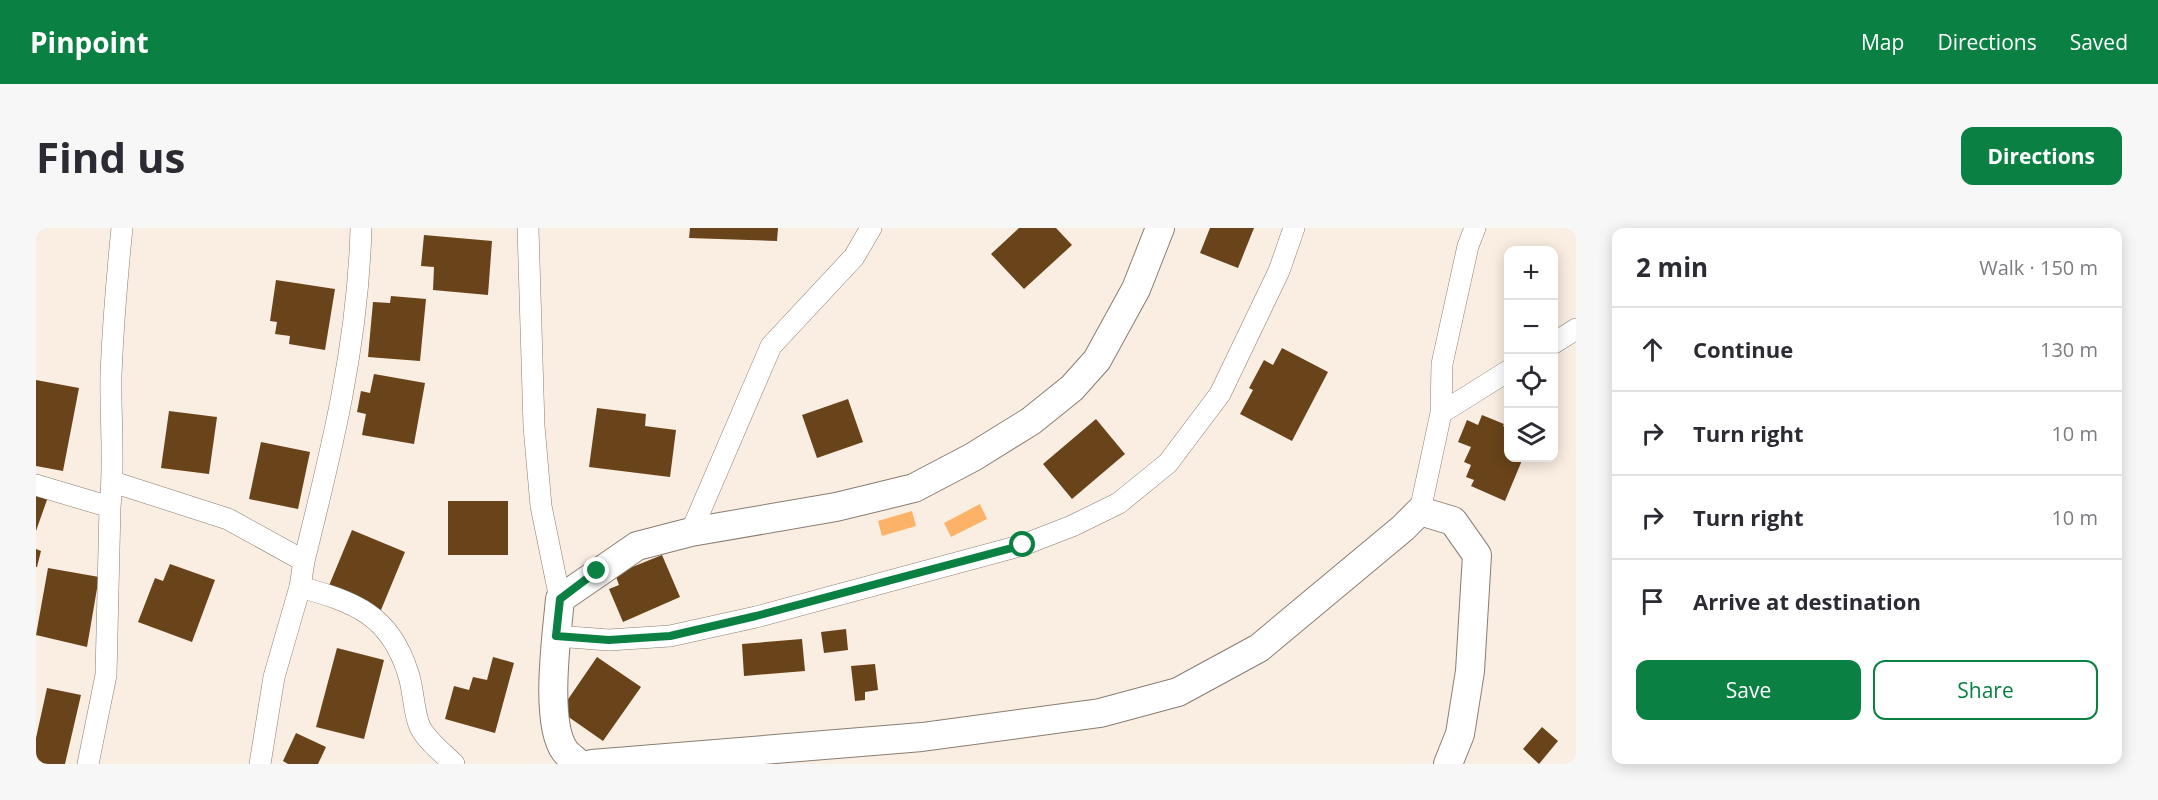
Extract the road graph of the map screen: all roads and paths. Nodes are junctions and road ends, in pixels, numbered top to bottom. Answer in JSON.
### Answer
{"nodes":[{"id":1,"x":122,"y":228,"type":"edge"},
{"id":2,"x":361,"y":228,"type":"edge"},
{"id":3,"x":528,"y":228,"type":"edge"},
{"id":4,"x":871,"y":228,"type":"edge"},
{"id":5,"x":1160,"y":228,"type":"edge"},
{"id":6,"x":1294,"y":228,"type":"edge"},
{"id":7,"x":1474,"y":228,"type":"edge"},
{"id":8,"x":1576,"y":329,"type":"edge"},
{"id":9,"x":1558,"y":340,"type":"edge"},
{"id":10,"x":1504,"y":374,"type":"edge"},
{"id":11,"x":1441,"y":413,"type":"junction"},
{"id":12,"x":113,"y":482,"type":"junction"},
{"id":13,"x":36,"y":485,"type":"edge"},
{"id":14,"x":110,"y":507,"type":"junction"},
{"id":15,"x":1420,"y":511,"type":"junction"},
{"id":16,"x":691,"y":532,"type":"junction"},
{"id":17,"x":304,"y":561,"type":"junction"},
{"id":18,"x":300,"y":587,"type":"junction"},
{"id":19,"x":560,"y":599,"type":"junction"},
{"id":20,"x":556,"y":636,"type":"junction"},
{"id":21,"x":88,"y":764,"type":"edge"},
{"id":22,"x":260,"y":764,"type":"edge"},
{"id":23,"x":454,"y":764,"type":"edge"},
{"id":24,"x":579,"y":764,"type":"edge"},
{"id":25,"x":592,"y":764,"type":"edge"},
{"id":26,"x":1448,"y":764,"type":"edge"}],
"edges":[{"from":1,"to":12,"type":"street"},
{"from":2,"to":17,"type":"street"},
{"from":3,"to":19,"type":"street"},
{"from":4,"to":16,"type":"street"},
{"from":5,"to":16,"type":"street"},
{"from":6,"to":20,"type":"street"},
{"from":7,"to":11,"type":"street"},
{"from":8,"to":9,"type":"street"},
{"from":10,"to":11,"type":"street"},
{"from":11,"to":15,"type":"street"},
{"from":12,"to":14,"type":"street"},
{"from":12,"to":17,"type":"street"},
{"from":13,"to":14,"type":"street"},
{"from":14,"to":21,"type":"street"},
{"from":15,"to":25,"type":"street"},
{"from":15,"to":26,"type":"street"},
{"from":16,"to":19,"type":"street"},
{"from":17,"to":18,"type":"street"},
{"from":18,"to":22,"type":"street"},
{"from":18,"to":23,"type":"street"},
{"from":19,"to":20,"type":"street"},
{"from":20,"to":24,"type":"street"}]}
